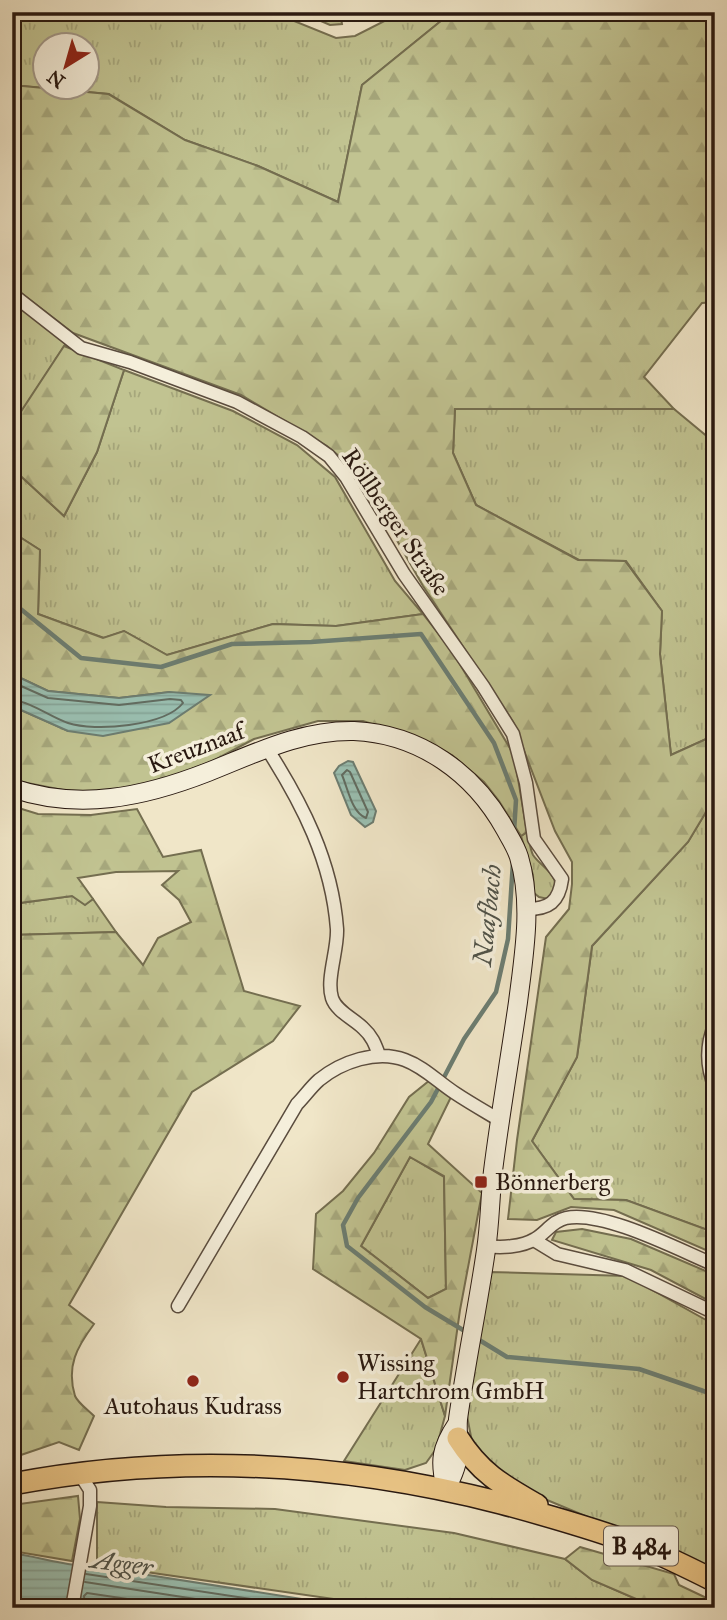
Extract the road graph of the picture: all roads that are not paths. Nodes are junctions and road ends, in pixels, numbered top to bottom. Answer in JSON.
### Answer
{"nodes":[{"id":1,"x":12,"y":294,"type":"edge"},
{"id":2,"x":266,"y":747,"type":"junction"},
{"id":3,"x":12,"y":788,"type":"edge"},
{"id":4,"x":527,"y":909,"type":"junction"},
{"id":5,"x":715,"y":1023,"type":"edge"},
{"id":6,"x":379,"y":1055,"type":"junction"},
{"id":7,"x":715,"y":1088,"type":"edge"},
{"id":8,"x":501,"y":1121,"type":"junction"},
{"id":9,"x":265,"y":1160,"type":"junction"},
{"id":10,"x":247,"y":1170,"type":"dead end"},
{"id":11,"x":534,"y":1240,"type":"junction"},
{"id":12,"x":487,"y":1246,"type":"junction"},
{"id":13,"x":715,"y":1265,"type":"edge"},
{"id":14,"x":178,"y":1306,"type":"dead end"},
{"id":15,"x":715,"y":1313,"type":"edge"},
{"id":16,"x":458,"y":1430,"type":"junction"},
{"id":17,"x":79,"y":1473,"type":"junction"},
{"id":18,"x":12,"y":1484,"type":"edge"},
{"id":19,"x":446,"y":1489,"type":"junction"},
{"id":20,"x":563,"y":1519,"type":"junction"},
{"id":21,"x":715,"y":1581,"type":"edge"},
{"id":22,"x":72,"y":1608,"type":"edge"}],
"edges":[{"from":1,"to":4,"type":"street","name":"Röllberger Straße"},
{"from":2,"to":3,"type":"street","name":"Kreuznaaf"},
{"from":2,"to":4,"type":"street"},
{"from":2,"to":6,"type":"street","name":"Kreuznaaf"},
{"from":4,"to":8,"type":"street"},
{"from":5,"to":7,"type":"street"},
{"from":6,"to":8,"type":"street"},
{"from":6,"to":9,"type":"street"},
{"from":8,"to":12,"type":"street"},
{"from":9,"to":10,"type":"street"},
{"from":9,"to":14,"type":"street"},
{"from":11,"to":12,"type":"street"},
{"from":11,"to":13,"type":"street"},
{"from":11,"to":15,"type":"street"},
{"from":12,"to":16,"type":"street"},
{"from":16,"to":19,"type":"street"},
{"from":16,"to":20,"type":"main road"},
{"from":17,"to":18,"type":"main road","number":"B 484"},
{"from":17,"to":19,"type":"main road","number":"B 484"},
{"from":17,"to":22,"type":"street"},
{"from":19,"to":20,"type":"main road","number":"B 484"},
{"from":20,"to":21,"type":"main road","number":"B 484"}]}
